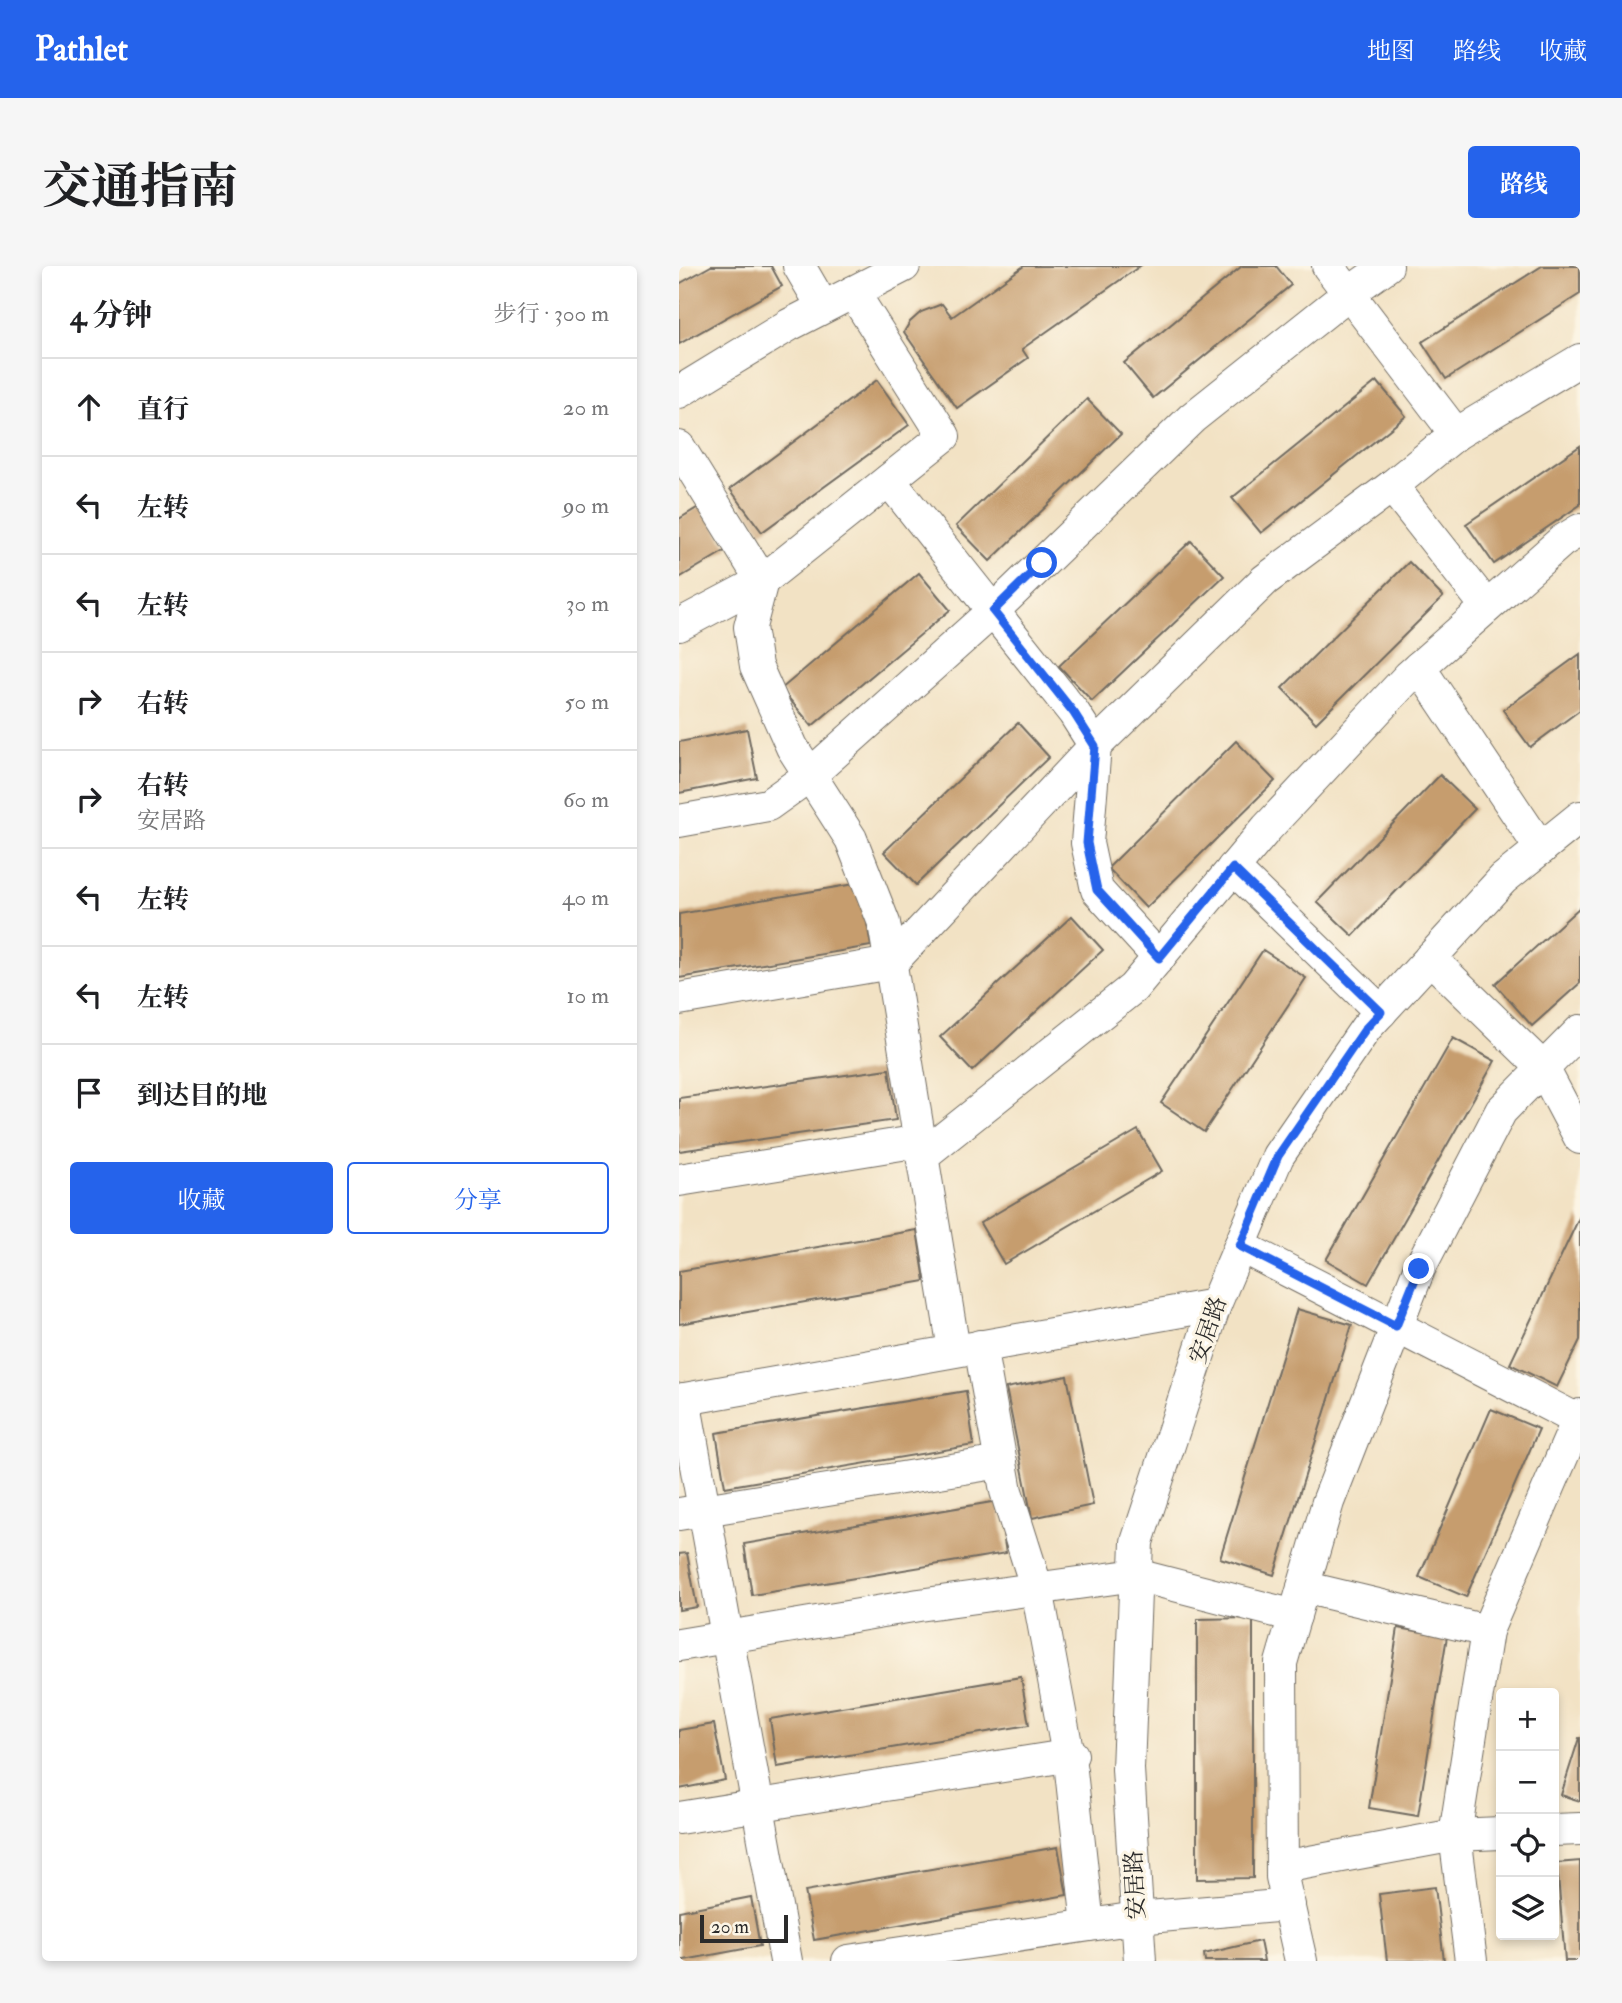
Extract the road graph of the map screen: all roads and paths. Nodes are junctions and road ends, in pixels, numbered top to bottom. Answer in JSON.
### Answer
{"nodes":[{"id":1,"x":799,"y":266,"type":"edge"},
{"id":2,"x":904,"y":266,"type":"edge"},
{"id":3,"x":1328,"y":266,"type":"edge"},
{"id":4,"x":1387,"y":266,"type":"edge"},
{"id":5,"x":853,"y":292,"type":"junction"},
{"id":6,"x":1349,"y":293,"type":"junction"},
{"id":7,"x":823,"y":307,"type":"junction"},
{"id":8,"x":1580,"y":360,"type":"edge"},
{"id":9,"x":679,"y":392,"type":"edge"},
{"id":10,"x":1456,"y":434,"type":"junction"},
{"id":11,"x":679,"y":447,"type":"edge"},
{"id":12,"x":889,"y":480,"type":"junction"},
{"id":13,"x":1392,"y":486,"type":"junction"},
{"id":14,"x":1580,"y":530,"type":"edge"},
{"id":15,"x":762,"y":581,"type":"junction"},
{"id":16,"x":1487,"y":607,"type":"junction"},
{"id":17,"x":993,"y":611,"type":"junction"},
{"id":18,"x":679,"y":625,"type":"edge"},
{"id":19,"x":1419,"y":667,"type":"junction"},
{"id":20,"x":1095,"y":746,"type":"junction"},
{"id":21,"x":810,"y":775,"type":"junction"},
{"id":22,"x":1580,"y":817,"type":"edge"},
{"id":23,"x":679,"y":821,"type":"edge"},
{"id":24,"x":1541,"y":849,"type":"junction"},
{"id":25,"x":1233,"y":868,"type":"junction"},
{"id":26,"x":1159,"y":958,"type":"junction"},
{"id":27,"x":1430,"y":958,"type":"junction"},
{"id":28,"x":891,"y":963,"type":"junction"},
{"id":29,"x":679,"y":999,"type":"edge"},
{"id":30,"x":1381,"y":1012,"type":"junction"},
{"id":31,"x":1580,"y":1031,"type":"edge"},
{"id":32,"x":1543,"y":1068,"type":"junction"},
{"id":33,"x":1580,"y":1138,"type":"edge"},
{"id":34,"x":921,"y":1149,"type":"junction"},
{"id":35,"x":679,"y":1180,"type":"edge"},
{"id":36,"x":1240,"y":1246,"type":"junction"},
{"id":37,"x":1215,"y":1305,"type":"junction"},
{"id":38,"x":1396,"y":1326,"type":"junction"},
{"id":39,"x":967,"y":1348,"type":"junction"},
{"id":40,"x":681,"y":1399,"type":"edge"},
{"id":41,"x":1579,"y":1418,"type":"edge"},
{"id":42,"x":1001,"y":1462,"type":"junction"},
{"id":43,"x":692,"y":1512,"type":"edge"},
{"id":44,"x":1136,"y":1575,"type":"junction"},
{"id":45,"x":1037,"y":1589,"type":"junction"},
{"id":46,"x":1299,"y":1602,"type":"junction"},
{"id":47,"x":1487,"y":1631,"type":"junction"},
{"id":48,"x":727,"y":1637,"type":"junction"},
{"id":49,"x":679,"y":1645,"type":"edge"},
{"id":50,"x":1070,"y":1756,"type":"junction"},
{"id":51,"x":758,"y":1805,"type":"junction"},
{"id":52,"x":679,"y":1818,"type":"edge"},
{"id":53,"x":1580,"y":1829,"type":"edge"},
{"id":54,"x":1559,"y":1830,"type":"edge"},
{"id":55,"x":1496,"y":1833,"type":"edge"},
{"id":56,"x":1455,"y":1835,"type":"junction"},
{"id":57,"x":1283,"y":1867,"type":"junction"},
{"id":58,"x":1289,"y":1905,"type":"junction"},
{"id":59,"x":1137,"y":1918,"type":"junction"},
{"id":60,"x":1088,"y":1926,"type":"junction"},
{"id":61,"x":786,"y":1961,"type":"edge"},
{"id":62,"x":848,"y":1961,"type":"edge"},
{"id":63,"x":1140,"y":1961,"type":"edge"},
{"id":64,"x":1301,"y":1961,"type":"edge"},
{"id":65,"x":1471,"y":1961,"type":"edge"}],
"edges":[{"from":1,"to":7,"type":"street"},
{"from":2,"to":5,"type":"street"},
{"from":3,"to":6,"type":"street"},
{"from":4,"to":6,"type":"street"},
{"from":5,"to":7,"type":"street"},
{"from":5,"to":12,"type":"street"},
{"from":6,"to":10,"type":"street"},
{"from":6,"to":17,"type":"street"},
{"from":7,"to":9,"type":"street"},
{"from":8,"to":10,"type":"street"},
{"from":10,"to":13,"type":"street"},
{"from":11,"to":15,"type":"street"},
{"from":12,"to":15,"type":"street"},
{"from":12,"to":17,"type":"street"},
{"from":13,"to":16,"type":"street"},
{"from":13,"to":20,"type":"street"},
{"from":14,"to":16,"type":"street"},
{"from":15,"to":18,"type":"street"},
{"from":15,"to":21,"type":"street"},
{"from":16,"to":19,"type":"street"},
{"from":17,"to":20,"type":"street"},
{"from":17,"to":21,"type":"street"},
{"from":19,"to":24,"type":"street"},
{"from":19,"to":25,"type":"street"},
{"from":20,"to":26,"type":"street"},
{"from":20,"to":28,"type":"street"},
{"from":21,"to":23,"type":"street"},
{"from":21,"to":28,"type":"street"},
{"from":22,"to":24,"type":"street","name":"安居路"},
{"from":24,"to":27,"type":"street","name":"安居路"},
{"from":25,"to":26,"type":"street"},
{"from":25,"to":30,"type":"street"},
{"from":26,"to":34,"type":"street"},
{"from":27,"to":30,"type":"street","name":"安居路"},
{"from":27,"to":32,"type":"street"},
{"from":28,"to":29,"type":"street"},
{"from":28,"to":34,"type":"street"},
{"from":30,"to":36,"type":"street","name":"安居路"},
{"from":31,"to":32,"type":"street"},
{"from":32,"to":33,"type":"street"},
{"from":32,"to":38,"type":"street"},
{"from":34,"to":35,"type":"street"},
{"from":34,"to":39,"type":"street"},
{"from":36,"to":37,"type":"street","name":"安居路"},
{"from":36,"to":38,"type":"street"},
{"from":37,"to":39,"type":"street"},
{"from":37,"to":44,"type":"street","name":"安居路"},
{"from":38,"to":41,"type":"street"},
{"from":38,"to":46,"type":"street"},
{"from":39,"to":40,"type":"street"},
{"from":39,"to":42,"type":"street"},
{"from":40,"to":43,"type":"street"},
{"from":41,"to":47,"type":"street"},
{"from":42,"to":43,"type":"street"},
{"from":42,"to":45,"type":"street"},
{"from":43,"to":48,"type":"street"},
{"from":44,"to":45,"type":"street"},
{"from":44,"to":46,"type":"street"},
{"from":44,"to":59,"type":"street","name":"安居路"},
{"from":45,"to":48,"type":"street"},
{"from":45,"to":50,"type":"street"},
{"from":46,"to":47,"type":"street"},
{"from":46,"to":57,"type":"street"},
{"from":47,"to":56,"type":"street"},
{"from":48,"to":49,"type":"street"},
{"from":48,"to":51,"type":"street"},
{"from":50,"to":51,"type":"street"},
{"from":50,"to":60,"type":"street"},
{"from":51,"to":52,"type":"street"},
{"from":51,"to":61,"type":"street"},
{"from":53,"to":54,"type":"street"},
{"from":55,"to":56,"type":"street"},
{"from":56,"to":57,"type":"street"},
{"from":56,"to":65,"type":"street"},
{"from":57,"to":58,"type":"street"},
{"from":58,"to":59,"type":"street"},
{"from":58,"to":64,"type":"street"},
{"from":59,"to":60,"type":"street"},
{"from":59,"to":63,"type":"street","name":"安居路"},
{"from":60,"to":62,"type":"street"}]}
